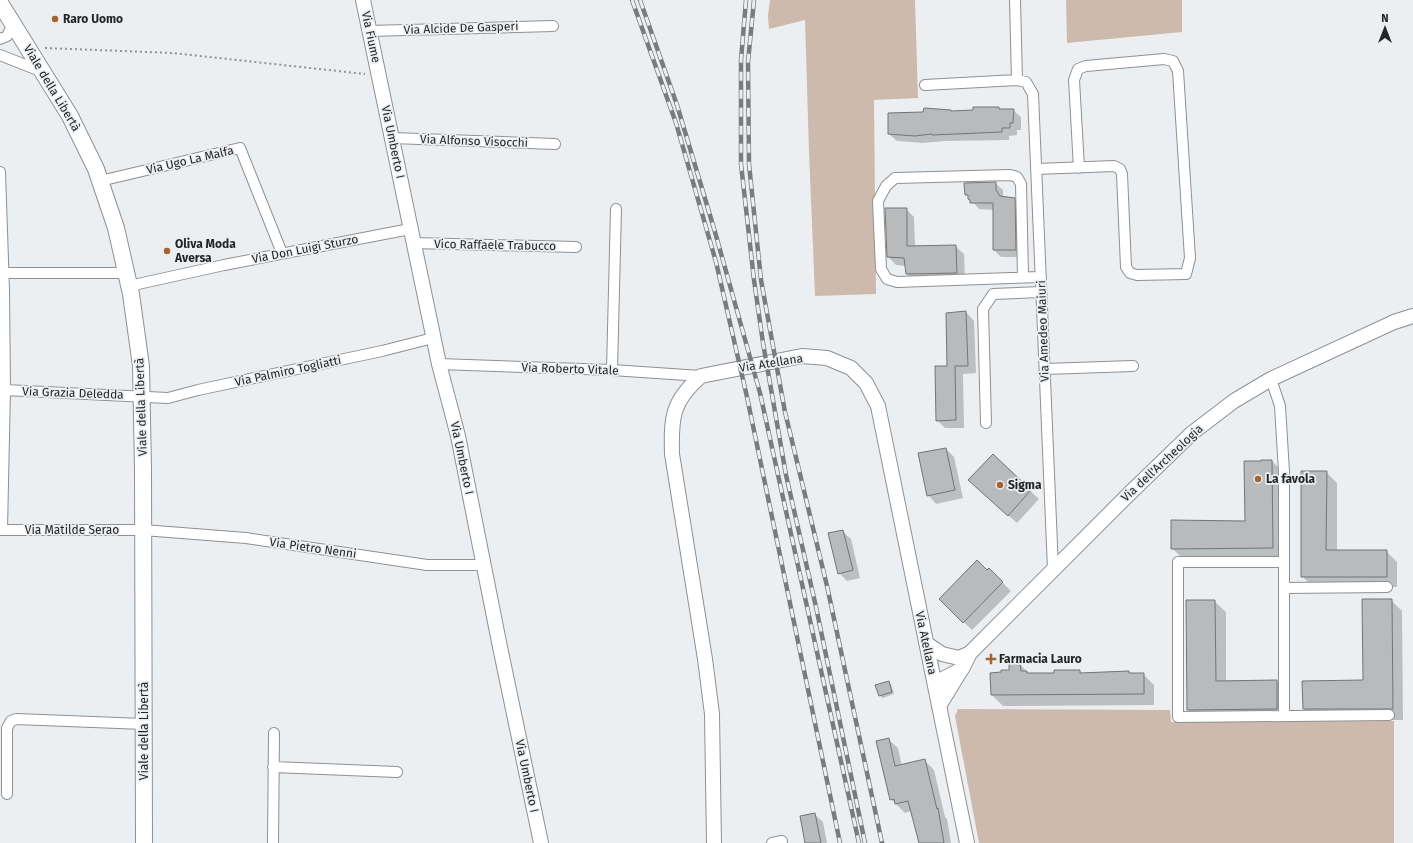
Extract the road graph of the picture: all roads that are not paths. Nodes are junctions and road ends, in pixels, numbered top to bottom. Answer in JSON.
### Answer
{"nodes":[{"id":1,"x":363,"y":0,"type":"edge"},
{"id":2,"x":1015,"y":0,"type":"edge"},
{"id":3,"x":0,"y":3,"type":"edge"},
{"id":4,"x":13,"y":24,"type":"junction"},
{"id":5,"x":553,"y":26,"type":"dead end"},
{"id":6,"x":369,"y":31,"type":"junction"},
{"id":7,"x":0,"y":39,"type":"edge"},
{"id":8,"x":0,"y":55,"type":"edge"},
{"id":9,"x":44,"y":73,"type":"junction"},
{"id":10,"x":378,"y":75,"type":"joint"},
{"id":11,"x":1017,"y":80,"type":"junction"},
{"id":12,"x":925,"y":86,"type":"dead end"},
{"id":13,"x":392,"y":138,"type":"junction"},
{"id":14,"x":555,"y":144,"type":"dead end"},
{"id":15,"x":1079,"y":168,"type":"junction"},
{"id":16,"x":1036,"y":170,"type":"junction"},
{"id":17,"x":0,"y":172,"type":"edge"},
{"id":18,"x":100,"y":181,"type":"junction"},
{"id":19,"x":616,"y":210,"type":"dead end"},
{"id":20,"x":410,"y":229,"type":"junction"},
{"id":21,"x":413,"y":243,"type":"junction"},
{"id":22,"x":576,"y":247,"type":"dead end"},
{"id":23,"x":282,"y":253,"type":"junction"},
{"id":24,"x":4,"y":272,"type":"junction"},
{"id":25,"x":1023,"y":277,"type":"junction"},
{"id":26,"x":1041,"y":277,"type":"junction"},
{"id":27,"x":128,"y":280,"type":"junction"},
{"id":28,"x":1041,"y":292,"type":"junction"},
{"id":29,"x":1413,"y":316,"type":"edge"},
{"id":30,"x":433,"y":338,"type":"junction"},
{"id":31,"x":439,"y":364,"type":"junction"},
{"id":32,"x":1133,"y":366,"type":"dead end"},
{"id":33,"x":1045,"y":369,"type":"junction"},
{"id":34,"x":612,"y":370,"type":"junction"},
{"id":35,"x":701,"y":376,"type":"junction"},
{"id":36,"x":1271,"y":380,"type":"junction"},
{"id":37,"x":5,"y":390,"type":"junction"},
{"id":38,"x":142,"y":396,"type":"junction"},
{"id":39,"x":986,"y":423,"type":"dead end"},
{"id":40,"x":1,"y":530,"type":"edge"},
{"id":41,"x":143,"y":530,"type":"junction"},
{"id":42,"x":1284,"y":562,"type":"junction"},
{"id":43,"x":483,"y":565,"type":"junction"},
{"id":44,"x":1053,"y":569,"type":"junction"},
{"id":45,"x":1284,"y":588,"type":"junction"},
{"id":46,"x":1388,"y":588,"type":"dead end"},
{"id":47,"x":927,"y":644,"type":"junction"},
{"id":48,"x":964,"y":660,"type":"junction"},
{"id":49,"x":931,"y":667,"type":"junction"},
{"id":50,"x":935,"y":683,"type":"junction"},
{"id":51,"x":939,"y":706,"type":"junction"},
{"id":52,"x":1389,"y":715,"type":"dead end"},
{"id":53,"x":1284,"y":716,"type":"junction"},
{"id":54,"x":144,"y":724,"type":"junction"},
{"id":55,"x":274,"y":733,"type":"dead end"},
{"id":56,"x":273,"y":767,"type":"junction"},
{"id":57,"x":397,"y":772,"type":"dead end"},
{"id":58,"x":7,"y":794,"type":"dead end"},
{"id":59,"x":144,"y":843,"type":"edge"},
{"id":60,"x":272,"y":843,"type":"edge"},
{"id":61,"x":541,"y":843,"type":"edge"},
{"id":62,"x":714,"y":843,"type":"edge"},
{"id":63,"x":967,"y":843,"type":"edge"}],
"edges":[{"from":1,"to":6,"type":"main road","name":"Via Fiume"},
{"from":2,"to":11,"type":"street"},
{"from":3,"to":4,"type":"main road","name":"Viale della Libertà"},
{"from":4,"to":7,"type":"street"},
{"from":4,"to":9,"type":"main road","name":"Viale della Libertà"},
{"from":5,"to":6,"type":"street","name":"Via Alcide De Gasperi"},
{"from":6,"to":10,"type":"main road","name":"Via Fiume"},
{"from":8,"to":9,"type":"street"},
{"from":9,"to":18,"type":"main road","name":"Viale della Libertà"},
{"from":10,"to":13,"type":"main road","name":"Via Umberto I"},
{"from":11,"to":12,"type":"street"},
{"from":11,"to":16,"type":"street","name":"Via Amedeo Maiuri"},
{"from":13,"to":14,"type":"street","name":"Via Alfonso Visocchi"},
{"from":13,"to":20,"type":"main road","name":"Via Umberto I"},
{"from":15,"to":15,"type":"street"},
{"from":15,"to":16,"type":"street"},
{"from":16,"to":26,"type":"street","name":"Via Amedeo Maiuri"},
{"from":17,"to":24,"type":"street","name":"Via Grazia Deledda"},
{"from":18,"to":23,"type":"street","name":"Via Ugo La Malfa"},
{"from":18,"to":27,"type":"main road","name":"Viale della Libertà"},
{"from":19,"to":34,"type":"street"},
{"from":20,"to":21,"type":"main road","name":"Via Umberto I"},
{"from":20,"to":23,"type":"street","name":"Via Don Luigi Sturzo"},
{"from":21,"to":22,"type":"street","name":"Vico Raffaele Trabucco"},
{"from":21,"to":30,"type":"main road","name":"Via Umberto I"},
{"from":23,"to":27,"type":"street","name":"Via Don Luigi Sturzo"},
{"from":24,"to":27,"type":"street"},
{"from":24,"to":37,"type":"street","name":"Via Grazia Deledda"},
{"from":25,"to":25,"type":"street"},
{"from":25,"to":26,"type":"street"},
{"from":26,"to":28,"type":"street","name":"Via Amedeo Maiuri"},
{"from":27,"to":38,"type":"main road","name":"Viale della Libertà"},
{"from":28,"to":33,"type":"street","name":"Via Amedeo Maiuri"},
{"from":28,"to":39,"type":"street"},
{"from":29,"to":36,"type":"main road","name":"Via dell'Archeologia"},
{"from":30,"to":31,"type":"main road","name":"Via Umberto I"},
{"from":30,"to":38,"type":"street","name":"Via Palmiro Togliatti"},
{"from":31,"to":34,"type":"street","name":"Via Roberto Vitale"},
{"from":31,"to":43,"type":"main road","name":"Via Umberto I"},
{"from":32,"to":33,"type":"street"},
{"from":33,"to":44,"type":"street","name":"Via Amedeo Maiuri"},
{"from":34,"to":35,"type":"street","name":"Via Roberto Vitale"},
{"from":35,"to":47,"type":"main road","name":"Via Atellana"},
{"from":35,"to":62,"type":"main road"},
{"from":36,"to":42,"type":"street"},
{"from":36,"to":44,"type":"main road","name":"Via dell'Archeologia"},
{"from":37,"to":38,"type":"street","name":"Via Grazia Deledda"},
{"from":37,"to":40,"type":"street","name":"Via Grazia Deledda"},
{"from":38,"to":41,"type":"main road","name":"Viale della Libertà"},
{"from":40,"to":41,"type":"street","name":"Via Matilde Serao"},
{"from":41,"to":43,"type":"street","name":"Via Pietro Nenni"},
{"from":41,"to":54,"type":"main road","name":"Viale della Libertà"},
{"from":42,"to":45,"type":"street"},
{"from":42,"to":53,"type":"street"},
{"from":43,"to":61,"type":"main road","name":"Via Umberto I"},
{"from":44,"to":48,"type":"main road","name":"Via dell'Archeologia"},
{"from":45,"to":46,"type":"street"},
{"from":45,"to":53,"type":"street"},
{"from":47,"to":48,"type":"main road"},
{"from":47,"to":49,"type":"main road","name":"Via Atellana"},
{"from":48,"to":49,"type":"main road","name":"Via dell'Archeologia"},
{"from":48,"to":50,"type":"main road"},
{"from":48,"to":51,"type":"main road"},
{"from":49,"to":50,"type":"main road","name":"Via Atellana"},
{"from":50,"to":51,"type":"main road","name":"Via Atellana"},
{"from":51,"to":63,"type":"main road","name":"Via Atellana"},
{"from":52,"to":53,"type":"street"},
{"from":54,"to":58,"type":"street"},
{"from":54,"to":59,"type":"main road","name":"Viale della Libertà"},
{"from":55,"to":56,"type":"street"},
{"from":56,"to":57,"type":"street"},
{"from":56,"to":60,"type":"street"}]}
